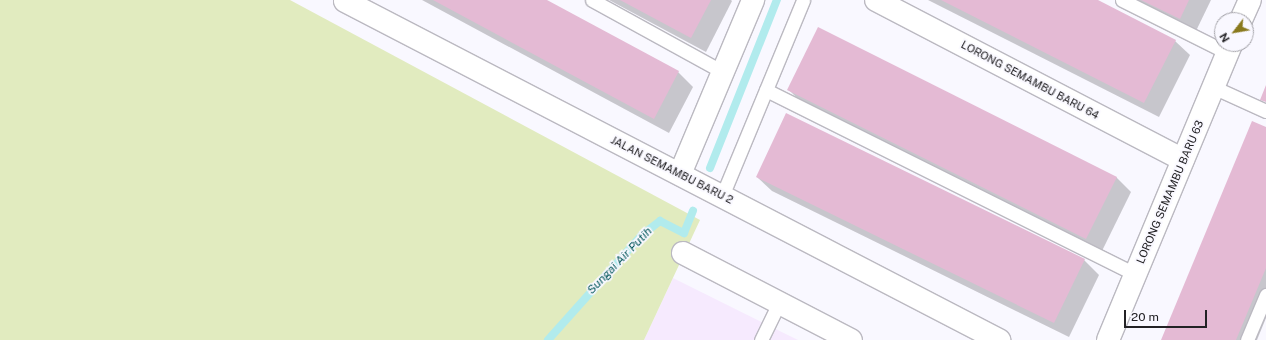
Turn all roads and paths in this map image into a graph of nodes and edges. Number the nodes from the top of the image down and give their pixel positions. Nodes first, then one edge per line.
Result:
1 (592, 0) edge
2 (753, 0) edge
3 (803, 0) edge
4 (876, 0) edge
5 (1122, 0) edge
6 (1250, 0) edge
7 (345, 1) edge
8 (1245, 12) edge
9 (1214, 42) edge
10 (1229, 52) edge
11 (723, 72) junction
12 (1213, 87) junction
13 (766, 90) junction
14 (1266, 111) edge
15 (1183, 160) junction
16 (680, 174) junction
17 (722, 196) junction
18 (683, 253) dead end
19 (1135, 274) junction
20 (1266, 296) edge
21 (779, 303) junction
22 (761, 340) edge
23 (851, 340) edge
24 (999, 340) edge
25 (1108, 340) edge
26 (1248, 340) edge

1 - 11 lane
2 - 11 street
3 - 13 lane
4 - 15 street, LORONG SEMAMBU BARU 64
5 - 9 lane
6 - 8 street
7 - 16 street, JALAN SEMAMBU BARU 2
10 - 12 street, LORONG SEMAMBU BARU 63
11 - 16 street
12 - 14 lane
12 - 15 street, LORONG SEMAMBU BARU 63
13 - 17 lane
13 - 19 lane
15 - 19 street, LORONG SEMAMBU BARU 63
16 - 17 street, JALAN SEMAMBU BARU 2
17 - 24 street, JALAN SEMAMBU BARU 2
18 - 21 street
19 - 25 street, LORONG SEMAMBU BARU 63
20 - 26 lane
21 - 22 lane
21 - 23 street

